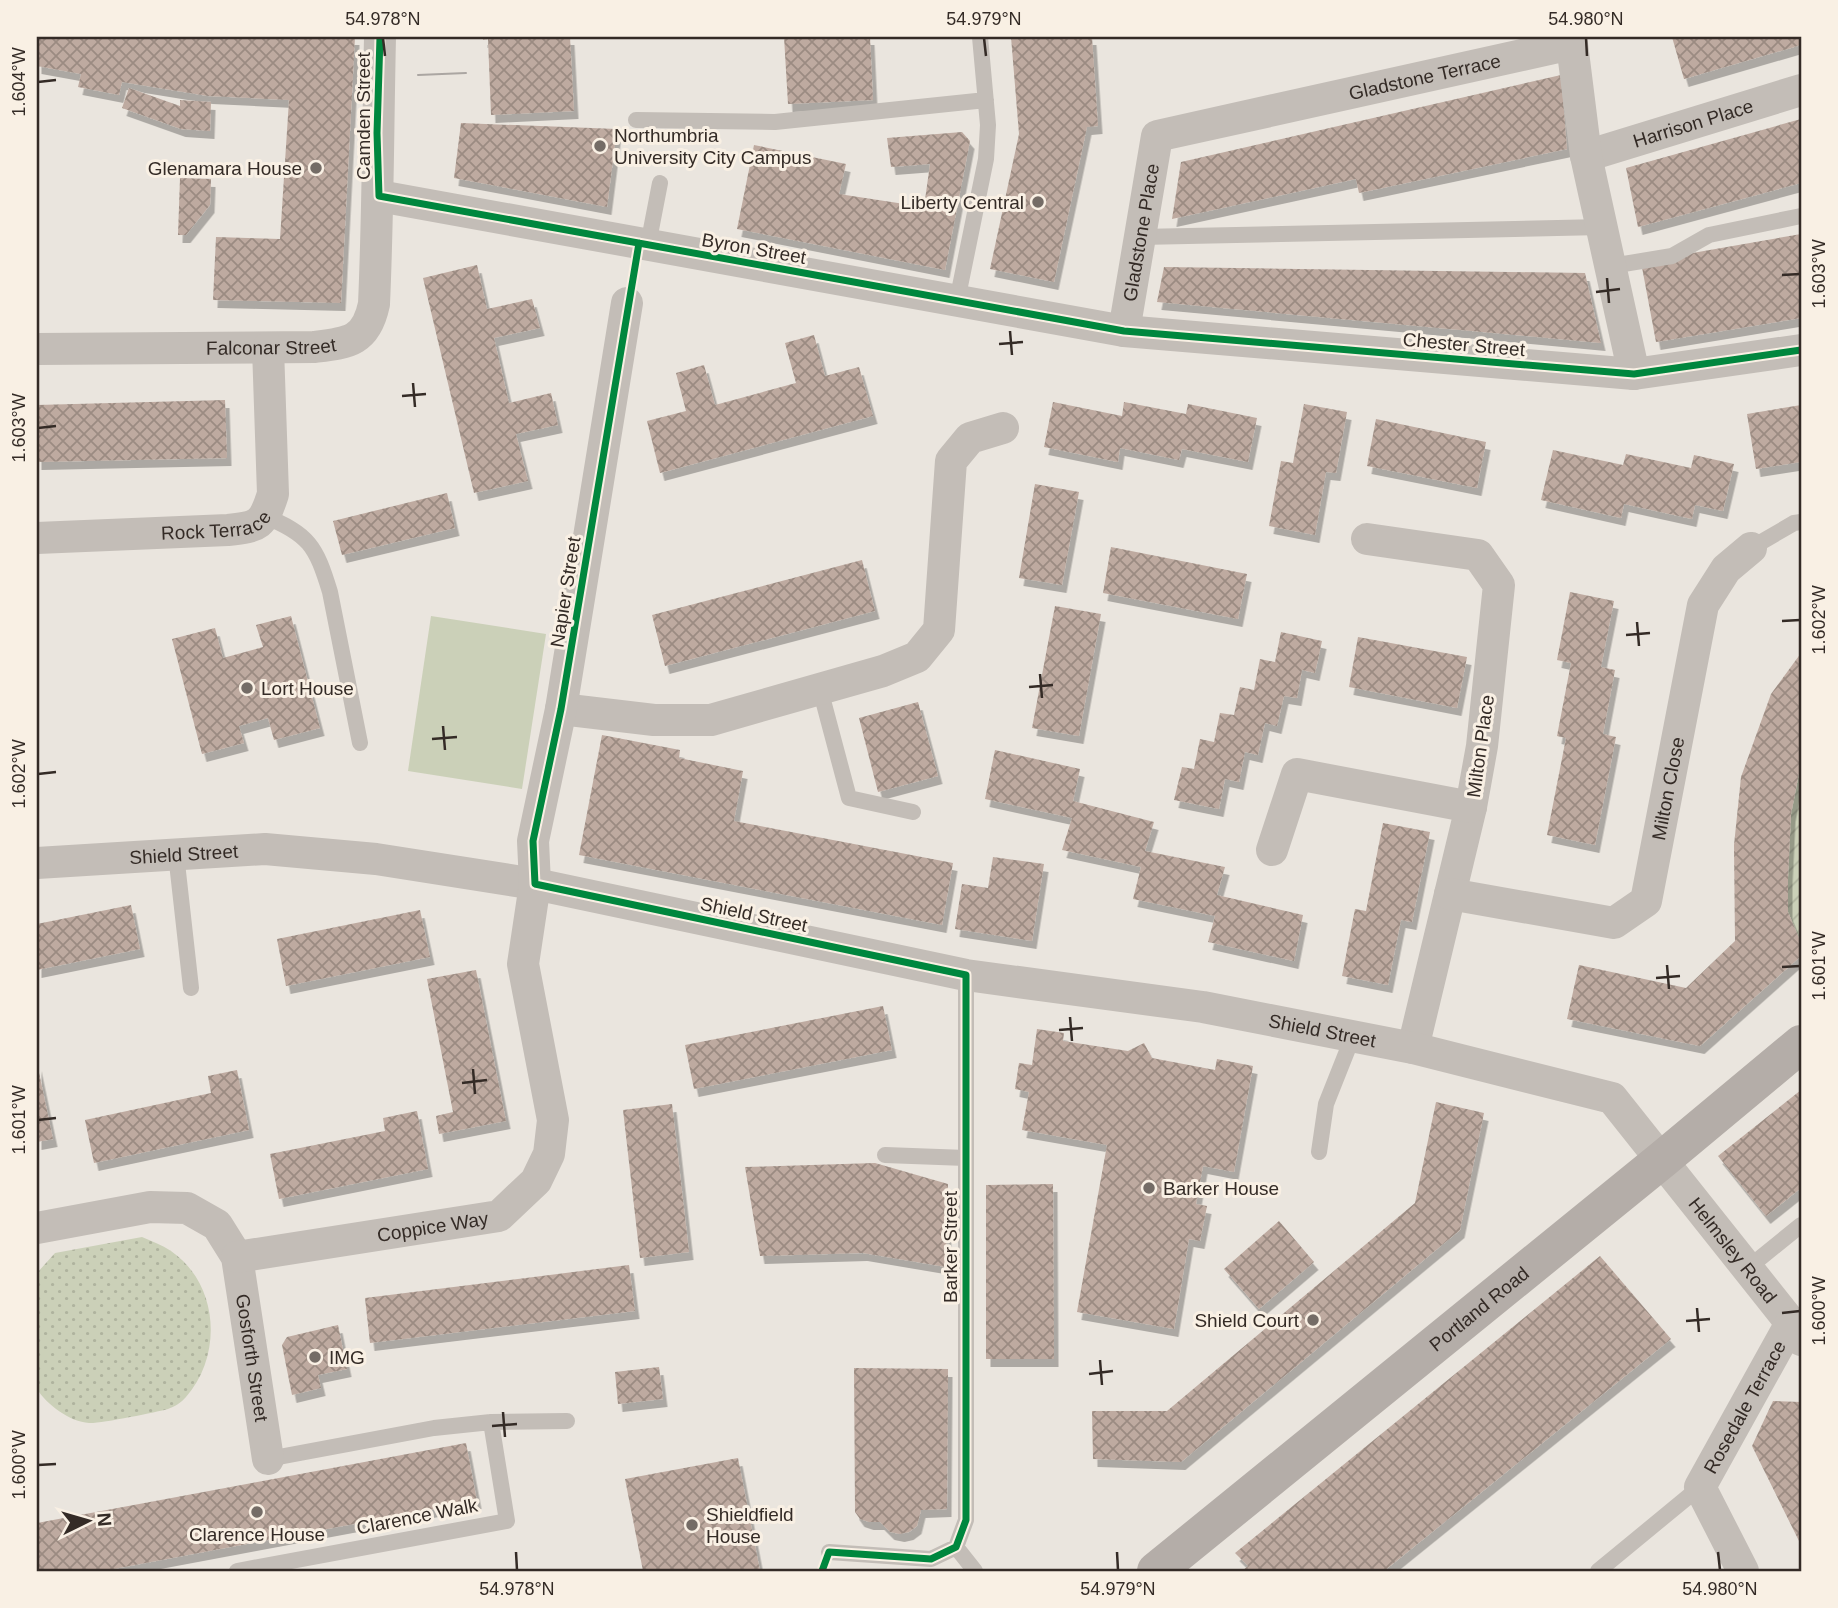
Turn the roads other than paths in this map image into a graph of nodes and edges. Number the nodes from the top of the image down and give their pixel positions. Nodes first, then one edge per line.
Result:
1 (380, 37) edge
2 (980, 37) edge
3 (1801, 90) edge
4 (986, 100) junction
5 (636, 120) dead end
6 (1157, 136) joint
7 (1586, 156) junction
8 (660, 183) dead end
9 (379, 196) junction
10 (1801, 216) edge
11 (1602, 227) junction
12 (1140, 237) junction
13 (648, 245) junction
14 (1611, 266) junction
15 (957, 301) junction
16 (627, 303) dead end
17 (1124, 331) junction
18 (268, 348) junction
19 (37, 349) edge
20 (1801, 350) edge
21 (1634, 374) junction
22 (1003, 428) dead end
23 (264, 516) junction
24 (1801, 522) edge
25 (37, 538) edge
26 (1367, 539) dead end
27 (1751, 548) joint
28 (820, 689) junction
29 (561, 709) junction
30 (360, 743) dead end
31 (1471, 807) junction
32 (913, 812) dead end
33 (1272, 850) dead end
34 (176, 854) junction
35 (37, 863) edge
36 (535, 884) junction
37 (1450, 894) junction
38 (966, 975) junction
39 (191, 988) dead end
40 (1353, 1036) junction
41 (1801, 1044) edge
42 (1413, 1048) junction
43 (1319, 1153) dead end
44 (885, 1155) dead end
45 (966, 1158) junction
46 (1663, 1159) junction
47 (1801, 1225) edge
48 (37, 1228) edge
49 (237, 1257) junction
50 (1748, 1268) junction
51 (1796, 1332) edge
52 (567, 1421) dead end
53 (491, 1422) junction
54 (268, 1459) joint
55 (1700, 1487) junction
56 (957, 1547) junction
57 (829, 1552) dead end
58 (237, 1571) edge
59 (975, 1571) edge
60 (1156, 1571) edge
61 (1598, 1571) edge
62 (1743, 1571) edge

1 - 9 street, Camden Street
2 - 4 lane
3 - 7 street, Harrison Place
4 - 5 lane
4 - 15 lane
6 - 7 street, Gladstone Terrace
6 - 12 street, Gladstone Place
7 - 11 street, Gladstone Terrace
8 - 13 lane
9 - 13 street, Byron Street
9 - 18 street, Falconar Street
10 - 14 lane
11 - 12 lane
11 - 14 street, Gladstone Terrace
12 - 17 street, Gladstone Place
13 - 15 street, Byron Street
14 - 21 street, Gladstone Terrace
15 - 17 street, Byron Street
16 - 29 street, Napier Street
17 - 21 street, Chester Street
18 - 19 street, Falconar Street
18 - 23 street, Rock Terrace
20 - 21 street, Chester Street
22 - 28 street
23 - 25 street, Rock Terrace
23 - 30 lane
24 - 27 lane, Milton Close
26 - 31 street, Milton Place
27 - 37 street, Milton Close
28 - 29 street
28 - 32 lane
29 - 36 street, Napier Street
31 - 33 street
31 - 37 street, Milton Place
34 - 35 street, Shield Street
34 - 36 street, Shield Street
34 - 39 lane
36 - 38 street, Shield Street
36 - 49 street, Coppice Way
37 - 42 street, Milton Place
38 - 40 street, Shield Street
38 - 45 lane, Barker Street
40 - 42 street, Shield Street
40 - 43 lane
41 - 46 main road, Portland Road
42 - 46 street, Shield Street
44 - 45 lane
45 - 56 lane, Barker Street
46 - 50 street, Helmsley Road
46 - 60 main road, Portland Road
47 - 50 lane
48 - 49 street
49 - 54 street, Gosforth Street
50 - 51 street, Helmsley Road
51 - 55 street, Rosedale Terrace
52 - 53 lane
53 - 54 lane
53 - 58 lane, Clarence Walk
55 - 61 lane, Rosedale Terrace
55 - 62 street
56 - 57 lane
56 - 59 lane

